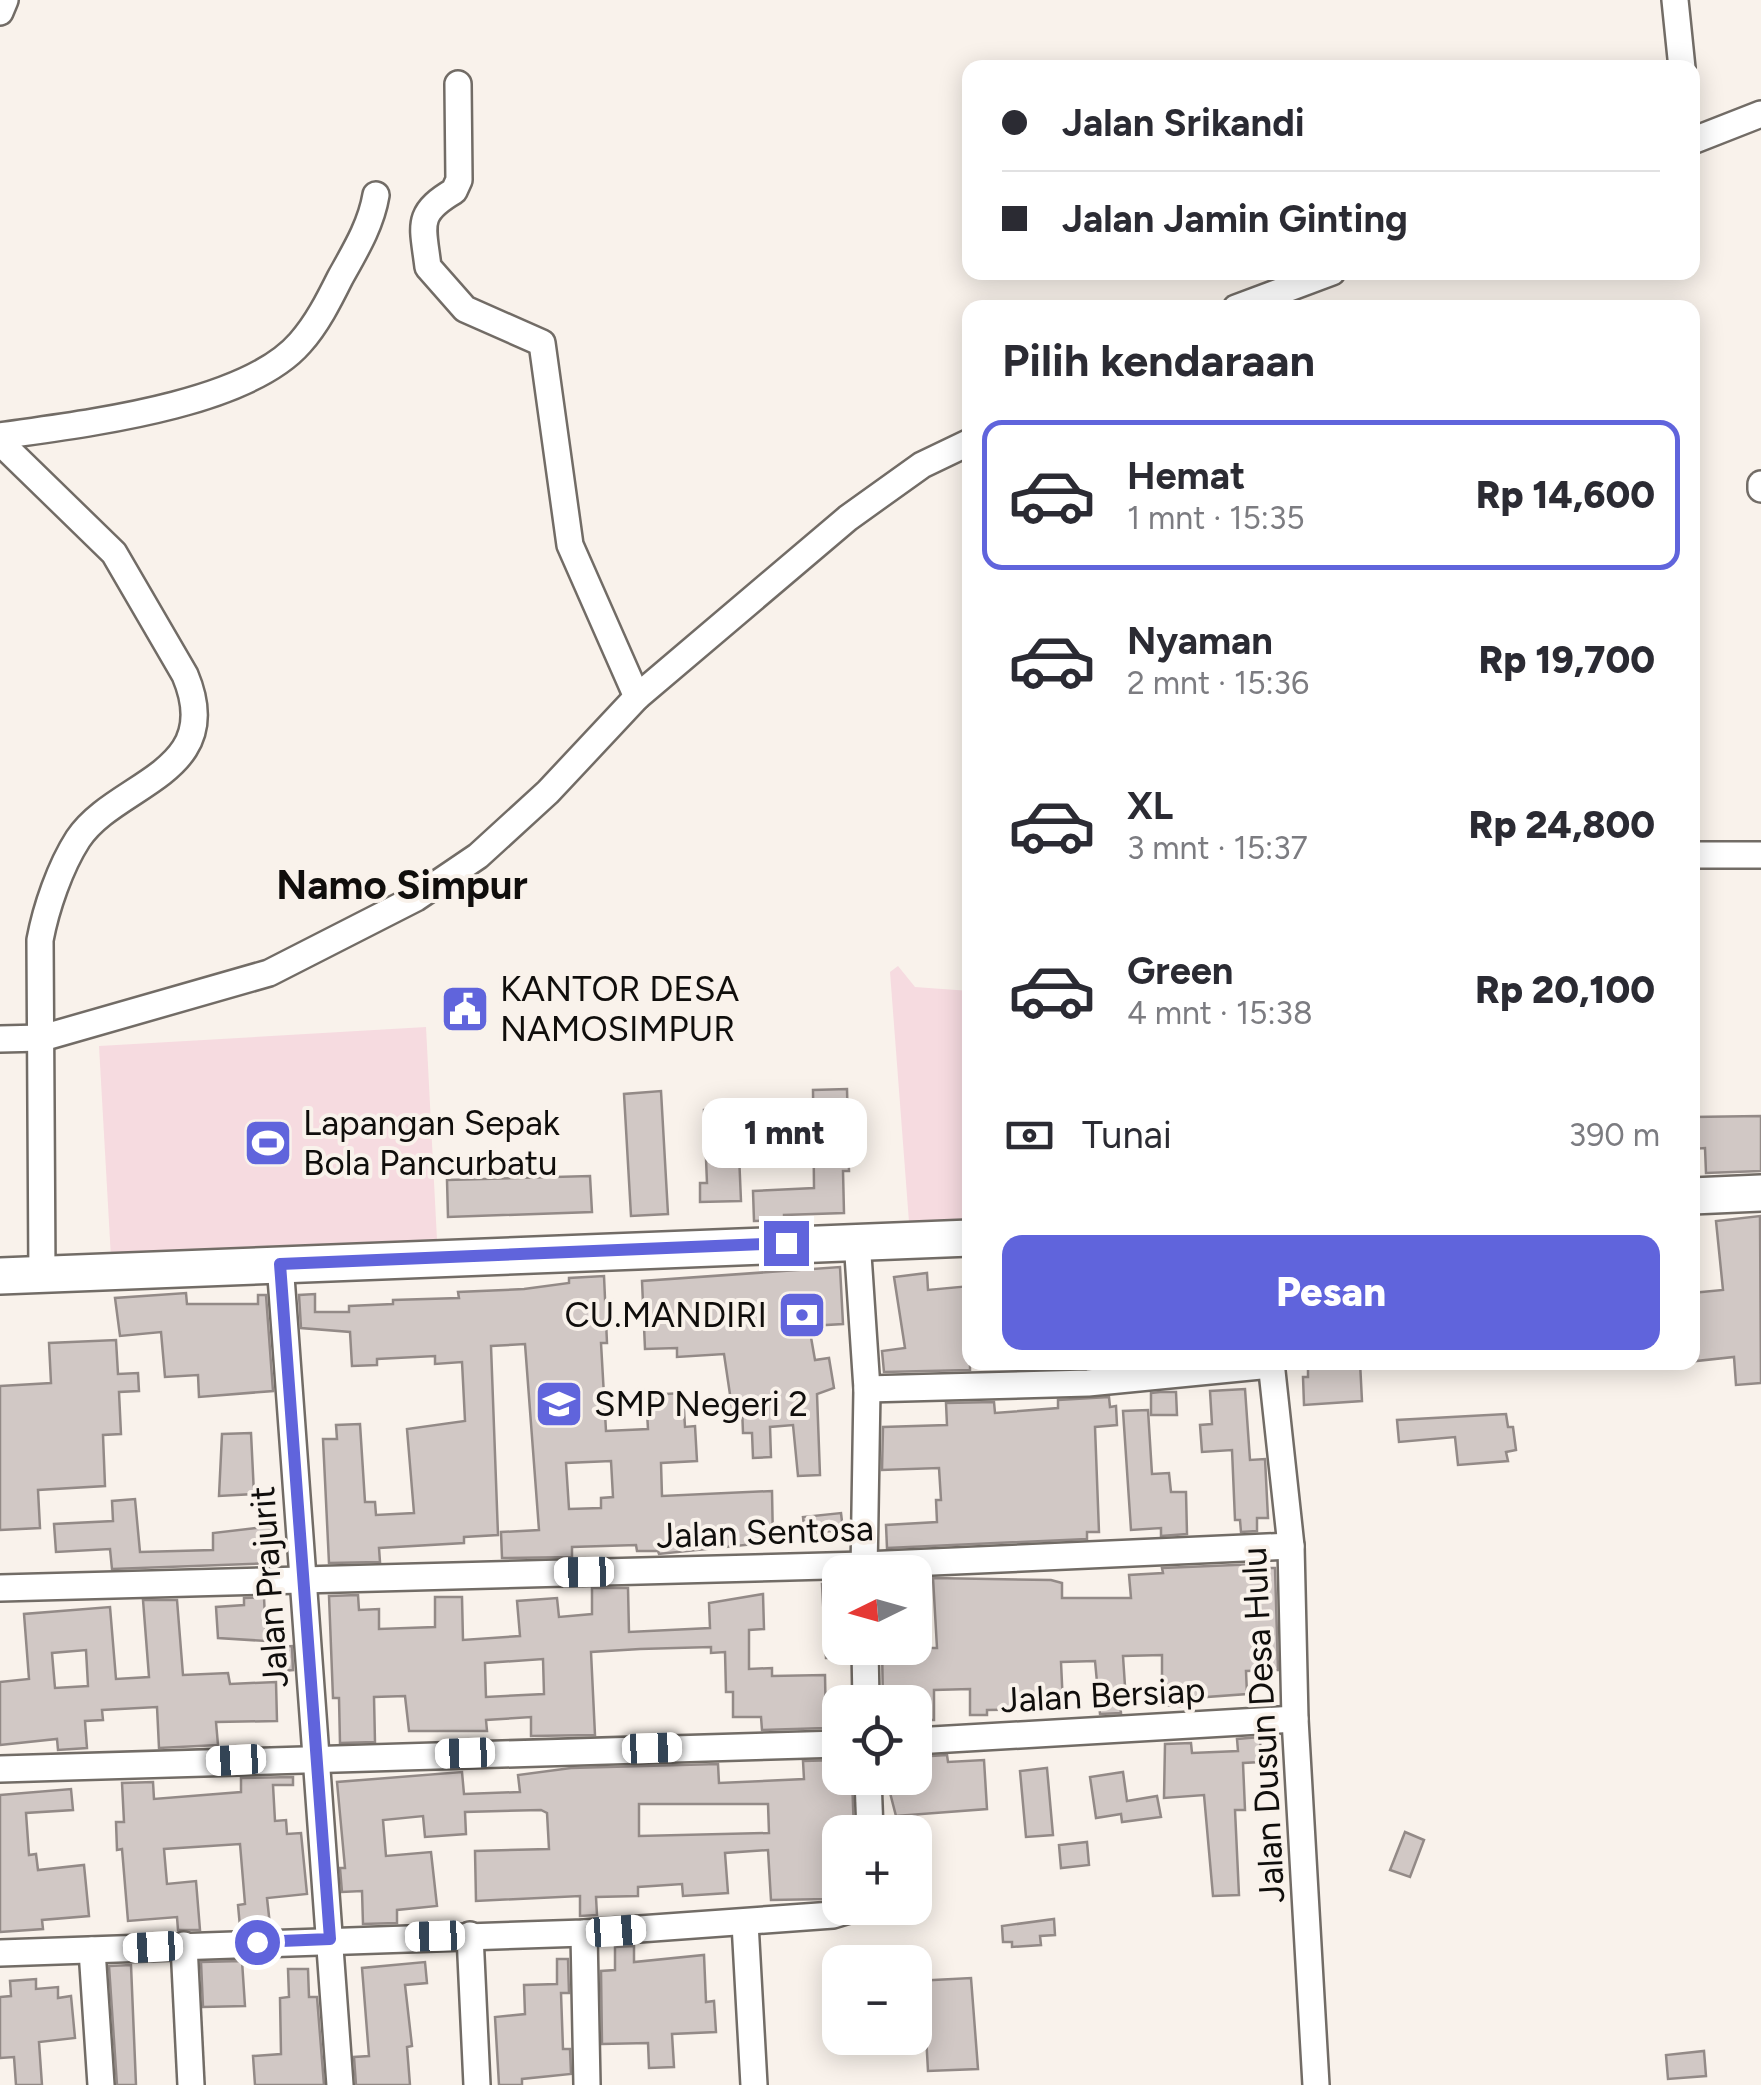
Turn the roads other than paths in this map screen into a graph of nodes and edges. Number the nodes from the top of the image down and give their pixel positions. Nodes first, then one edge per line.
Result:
1 (5, 0) edge
2 (1675, 0) edge
3 (0, 12) edge
4 (1681, 60) edge
5 (458, 84) dead end
6 (1761, 114) edge
7 (1700, 138) edge
8 (376, 195) dead end
9 (1311, 280) edge
10 (1257, 300) edge
11 (0, 439) edge
12 (962, 446) edge
13 (637, 697) junction
14 (1700, 855) edge
15 (1761, 855) edge
16 (0, 1038) edge
17 (42, 1038) junction
18 (1761, 1193) edge
19 (1700, 1196) edge
20 (962, 1238) edge
21 (857, 1240) junction
22 (280, 1264) junction
23 (42, 1275) junction
24 (0, 1276) edge
25 (1213, 1370) edge
26 (1272, 1370) edge
27 (867, 1389) junction
28 (1292, 1546) junction
29 (864, 1555) edge
30 (932, 1565) edge
31 (822, 1570) edge
32 (304, 1579) junction
33 (0, 1588) edge
34 (1295, 1718) junction
35 (932, 1739) edge
36 (822, 1744) edge
37 (315, 1757) junction
38 (0, 1770) edge
39 (822, 1916) edge
40 (744, 1923) junction
41 (584, 1933) junction
42 (470, 1935) junction
43 (330, 1939) junction
44 (184, 1945) junction
45 (92, 1950) junction
46 (0, 1953) edge
47 (101, 2085) edge
48 (192, 2085) edge
49 (340, 2085) edge
50 (477, 2085) edge
51 (586, 2085) edge
52 (754, 2085) edge
53 (1316, 2085) edge

1 - 3 street
2 - 4 street
5 - 13 street
6 - 7 street
8 - 11 street
9 - 10 street
11 - 17 street
12 - 13 street
13 - 17 street
14 - 15 street
16 - 17 street
17 - 23 street
18 - 19 highway
20 - 21 highway
21 - 22 highway
21 - 27 street
22 - 23 highway
22 - 32 street, Jalan Prajurit
23 - 24 highway
25 - 27 street
26 - 28 street, Jalan Dusun Desa Hulu
27 - 29 street
28 - 30 street, Jalan Sentosa
28 - 34 street, Jalan Dusun Desa Hulu
31 - 32 street, Jalan Sentosa
32 - 33 street, Jalan Sentosa
32 - 37 street, Jalan Prajurit
34 - 35 street, Jalan Bersiap
34 - 53 street, Jalan Dusun Desa Hulu
36 - 37 street
37 - 38 street
37 - 43 street, Jalan Prajurit
39 - 40 street
40 - 41 street
40 - 52 street
41 - 42 street
41 - 51 street
42 - 43 street
42 - 50 street
43 - 44 street
43 - 49 street, Jalan Prajurit
44 - 45 street
44 - 48 street
45 - 46 street
45 - 47 street

